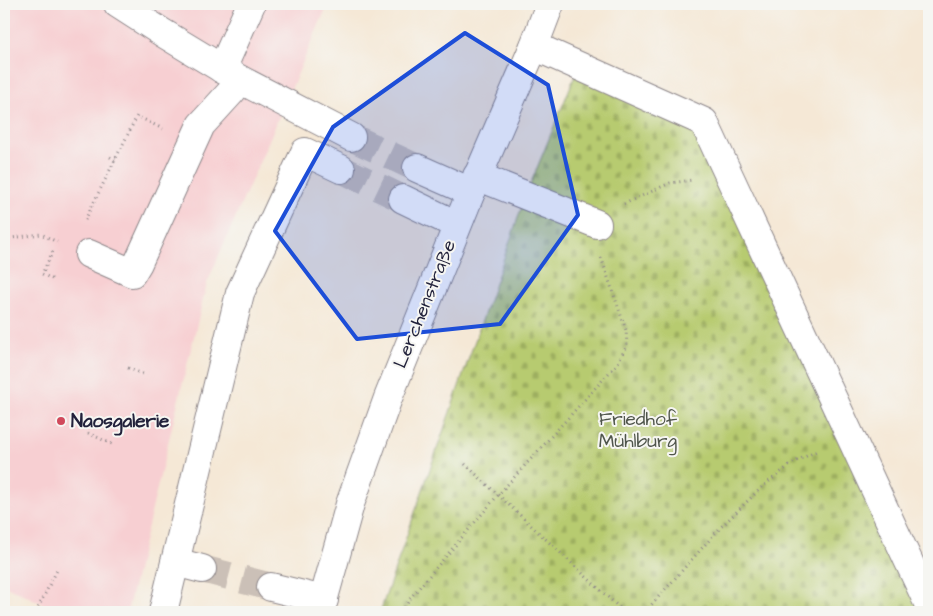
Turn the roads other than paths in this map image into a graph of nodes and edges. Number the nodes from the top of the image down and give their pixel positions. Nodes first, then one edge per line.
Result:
1 (118, 4) edge
2 (251, 4) edge
3 (550, 4) edge
4 (534, 46) junction
5 (231, 74) junction
6 (351, 137) tunnel mouth
7 (417, 168) tunnel mouth
8 (341, 169) tunnel mouth
9 (474, 184) junction
10 (403, 199) tunnel mouth
11 (597, 224) road end
12 (457, 225) junction
13 (89, 254) road end
14 (175, 562) junction
15 (202, 569) tunnel mouth
16 (271, 587) tunnel mouth
17 (929, 605) edge
18 (322, 606) edge
19 (163, 612) edge

1 - 5 street
2 - 5 street
3 - 4 street, Lerchenstraße
4 - 9 street, Lerchenstraße
4 - 17 street
5 - 6 street
5 - 13 street
7 - 9 street
8 - 14 street
9 - 11 street
9 - 12 street, Lerchenstraße
10 - 12 street
12 - 18 street, Lerchenstraße
14 - 15 street
14 - 19 street
16 - 18 street

